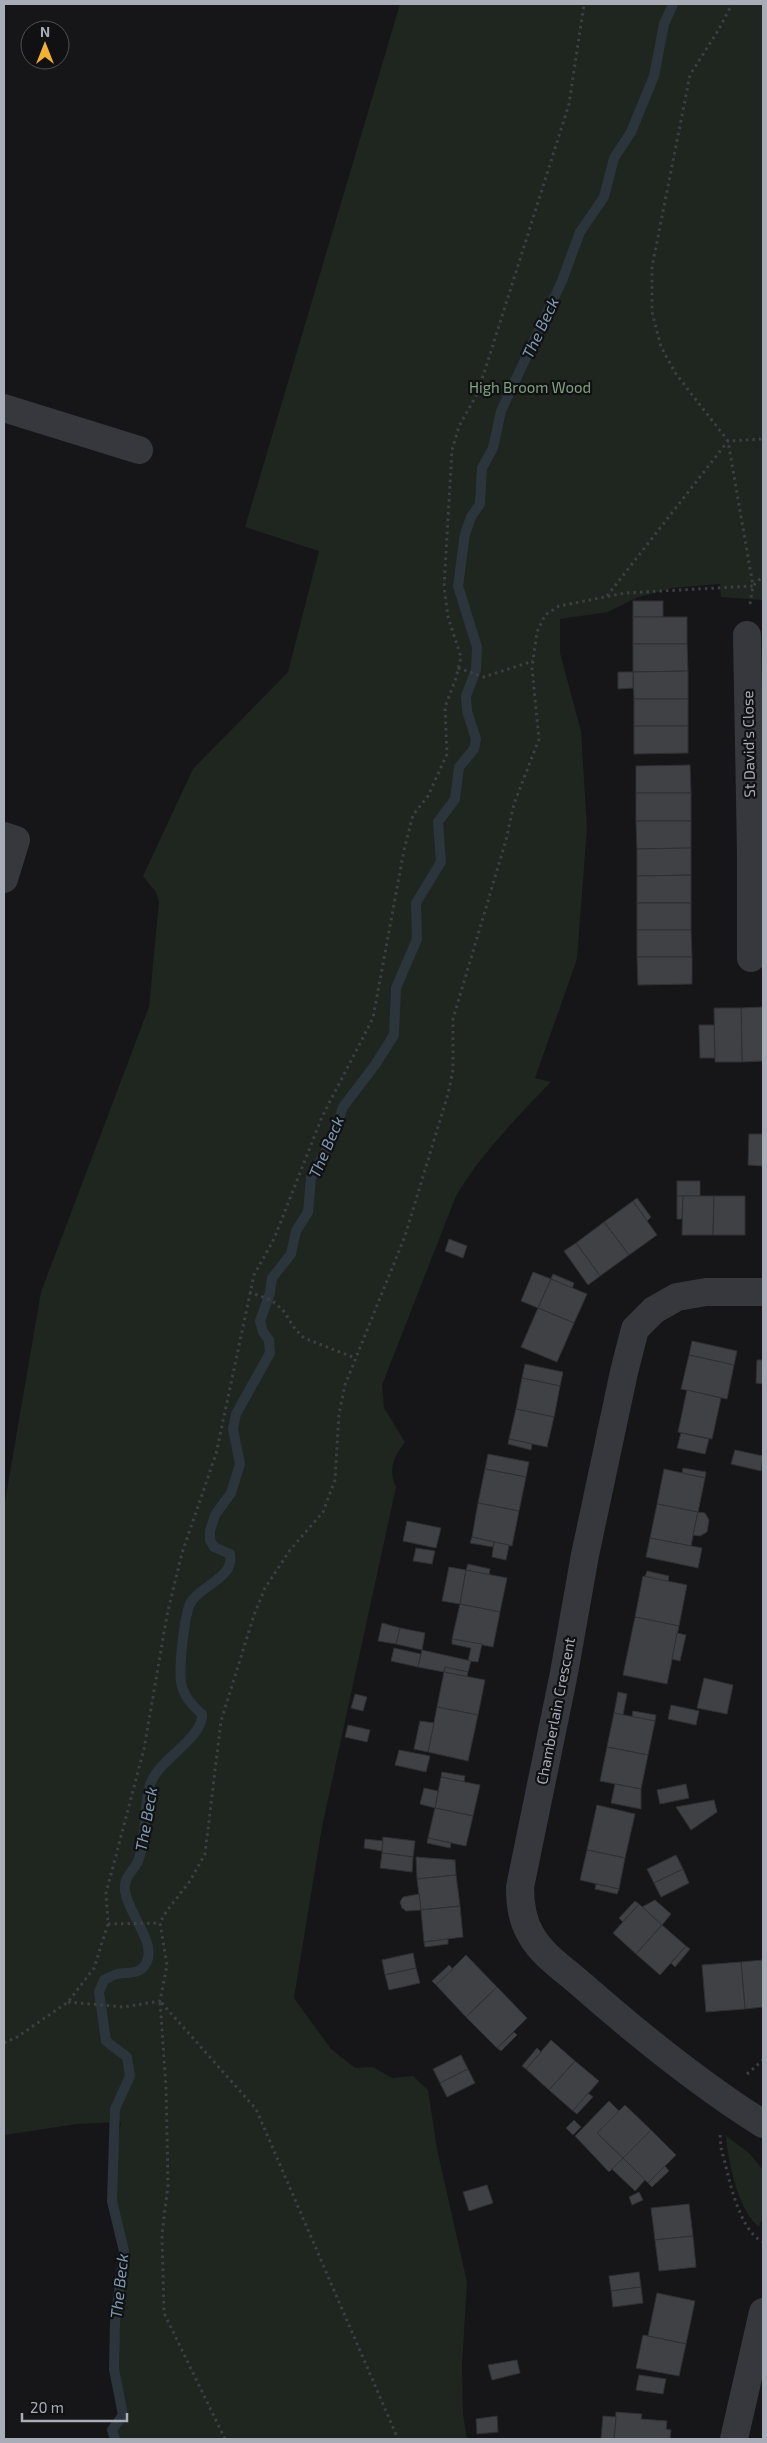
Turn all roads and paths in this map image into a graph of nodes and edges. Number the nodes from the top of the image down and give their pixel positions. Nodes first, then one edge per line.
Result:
1 (584, 4) edge
2 (732, 4) edge
3 (4, 408) edge
4 (763, 439) edge
5 (728, 441) junction
6 (139, 450) dead end
7 (607, 597) junction
8 (747, 634) dead end
9 (533, 661) junction
10 (458, 668) junction
11 (4, 836) edge
12 (757, 854) edge
13 (4, 880) edge
14 (751, 958) dead end
15 (248, 1292) junction
16 (763, 1292) edge
17 (355, 1358) junction
18 (160, 1923) junction
19 (108, 1924) junction
20 (160, 2001) junction
21 (68, 2002) junction
22 (4, 2044) edge
23 (723, 2098) junction
24 (763, 2124) edge
25 (763, 2242) edge
26 (763, 2312) edge
27 (226, 2439) edge
28 (398, 2439) edge
29 (734, 2439) edge

1 - 10 path
2 - 5 path
3 - 6 street
4 - 5 path
5 - 7 path
5 - 7 path
7 - 9 path
8 - 12 street, St David's Close
9 - 10 path
9 - 17 path
10 - 15 path
11 - 13 street
12 - 14 street, St David's Close
15 - 17 path
15 - 19 path
16 - 23 street, Chamberlain Crescent
17 - 18 path
18 - 19 path
18 - 20 path
19 - 21 path
20 - 21 path
20 - 27 path
20 - 28 path
21 - 22 path
23 - 24 street, Chamberlain Crescent
23 - 25 path
26 - 29 street

